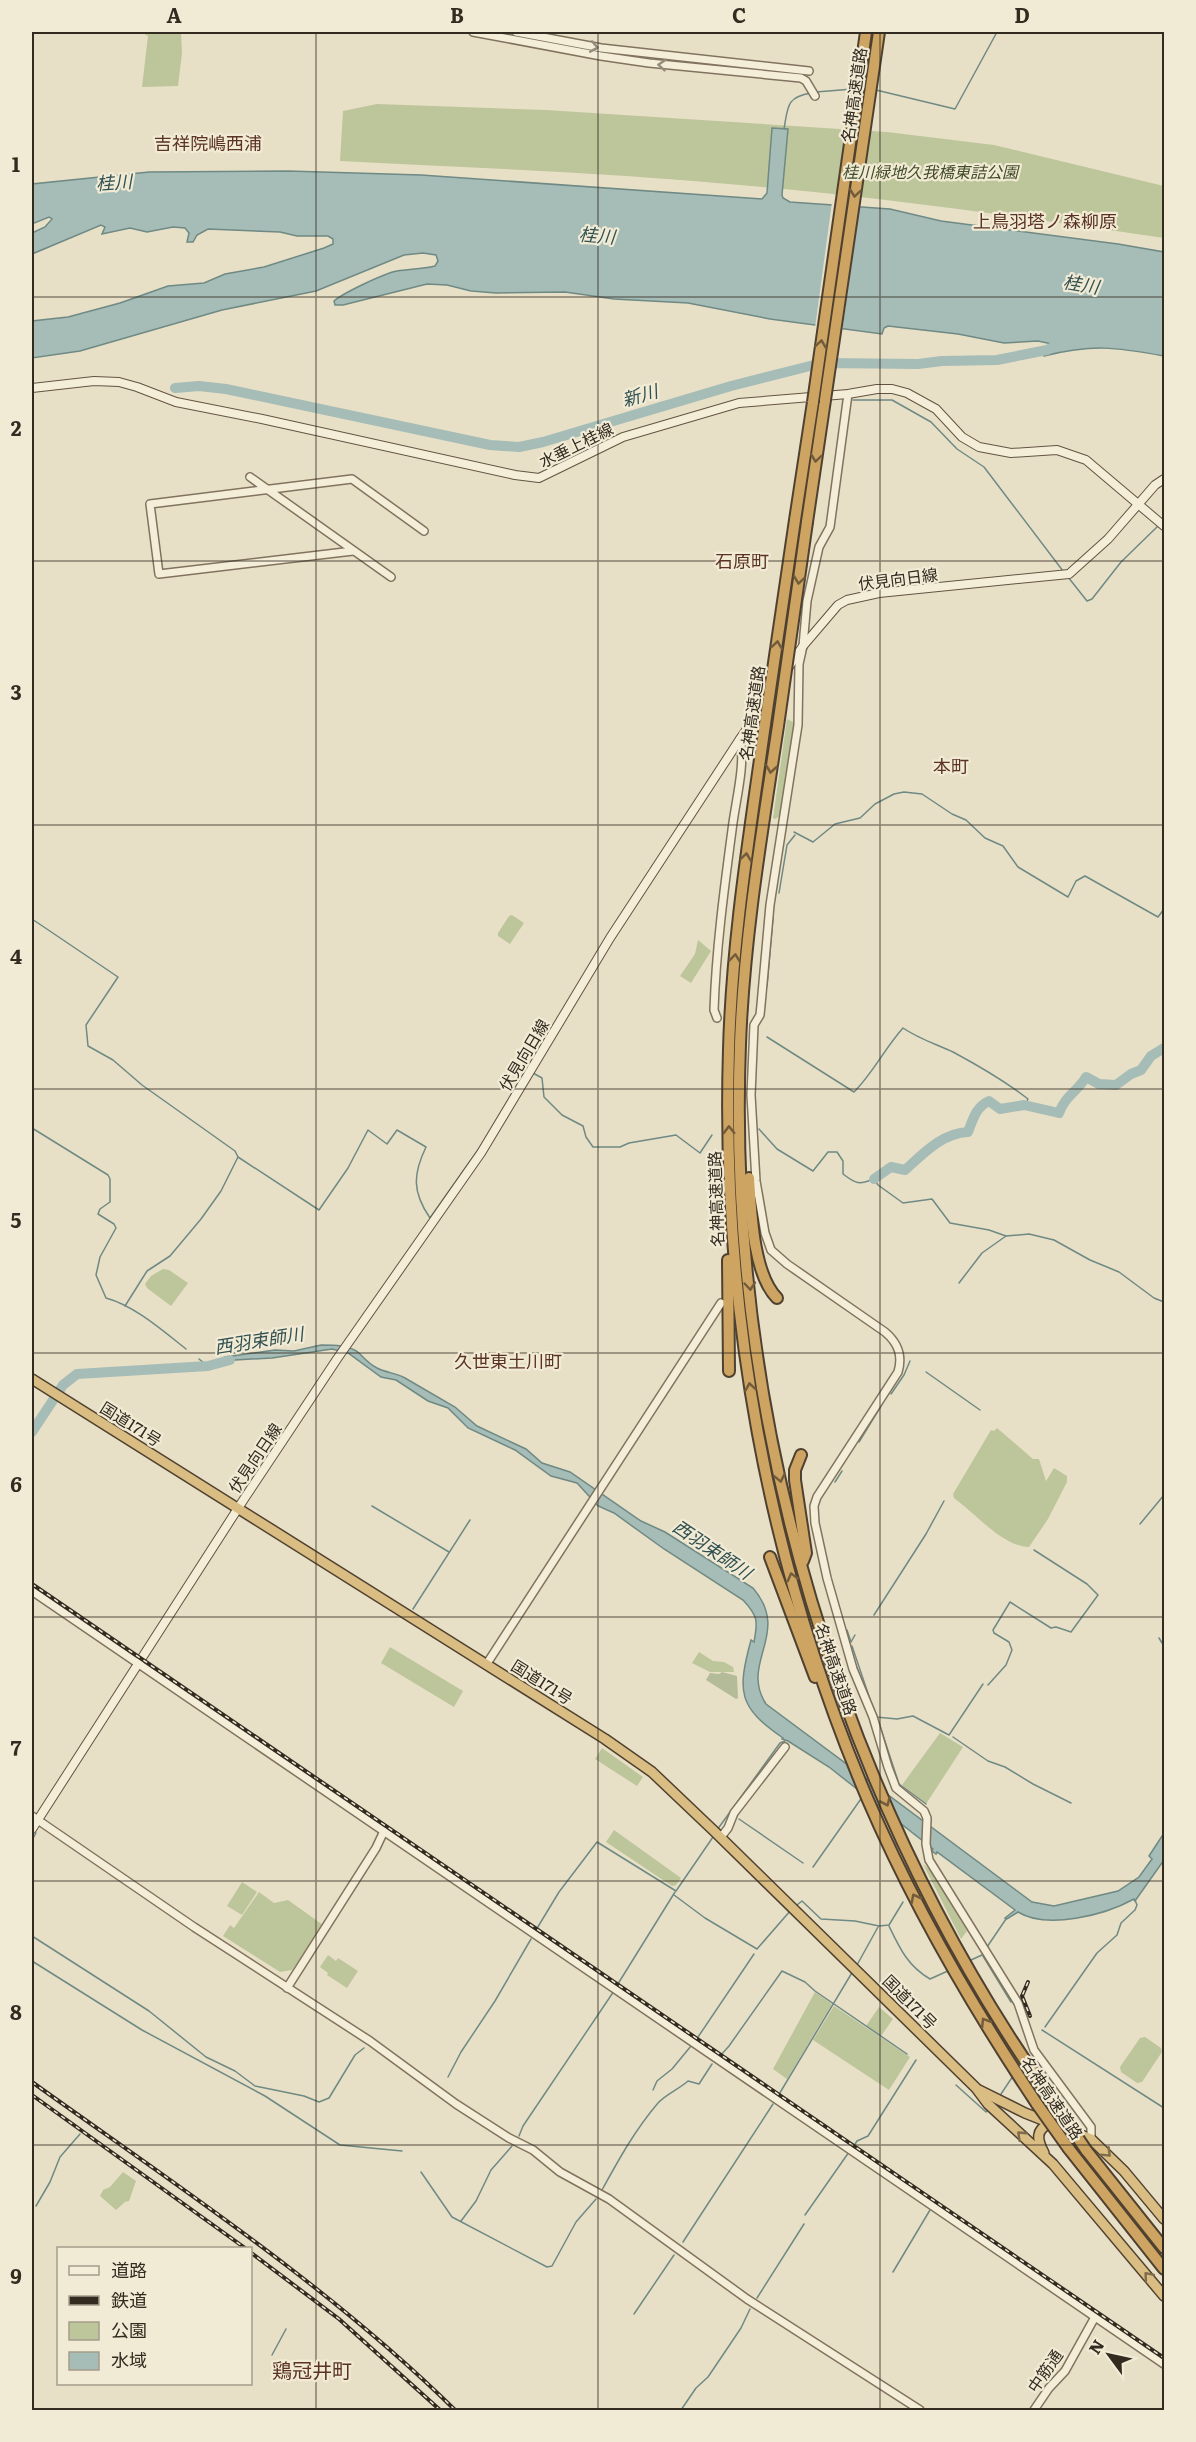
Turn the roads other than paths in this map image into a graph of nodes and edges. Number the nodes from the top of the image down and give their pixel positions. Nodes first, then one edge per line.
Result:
1 (474, 32) edge
2 (516, 32) edge
3 (866, 32) edge
4 (879, 32) edge
5 (809, 71) dead end
6 (815, 96) dead end
7 (32, 388) edge
8 (848, 394) junction
9 (250, 477) dead end
10 (1164, 479) edge
11 (268, 489) junction
12 (1139, 504) junction
13 (1164, 526) edge
14 (424, 531) dead end
15 (353, 551) junction
16 (391, 577) dead end
17 (803, 646) junction
18 (740, 738) junction
19 (746, 902) junction
20 (736, 1010) junction
21 (717, 1018) dead end
22 (748, 1217) junction
23 (730, 1222) junction
24 (777, 1298) dead end
25 (721, 1304) dead end
26 (729, 1371) dead end
27 (32, 1379) edge
28 (801, 1455) dead end
29 (238, 1508) junction
30 (770, 1557) dead end
31 (802, 1565) junction
32 (32, 1591) edge
33 (138, 1664) junction
34 (486, 1665) junction
35 (820, 1680) junction
36 (785, 1747) dead end
37 (34, 1818) edge
38 (32, 1829) edge
39 (384, 1831) junction
40 (717, 1834) junction
41 (287, 1988) junction
42 (993, 2102) junction
43 (1050, 2123) junction
44 (1088, 2144) junction
45 (1046, 2158) junction
46 (1164, 2220) edge
47 (1161, 2243) edge
48 (1164, 2269) edge
49 (1164, 2296) edge
50 (1095, 2316) junction
51 (1164, 2364) edge
52 (921, 2410) edge
53 (1034, 2410) edge

6 -> 1 street
2 -> 5 street
19 -> 3 highway, 名神高速道路, bridge
4 -> 19 highway, 名神高速道路, bridge
7 - 8 main road, 水垂上桂線
8 - 12 main road, 水垂上桂線
8 - 17 street
9 - 11 street
10 - 12 main road, 伏見向日線
11 - 14 street
11 - 15 street
11 - 15 street
12 - 13 main road, 水垂上桂線
12 - 17 main road, 伏見向日線
15 - 16 street
17 - 18 main road, 伏見向日線
17 - 44 street
18 - 21 street
18 - 29 main road, 伏見向日線
19 - 20 highway, 名神高速道路
20 - 22 highway, 名神高速道路
23 -> 20 highway, 名神高速道路
22 - 24 highway
22 -> 31 highway, 名神高速道路
23 - 26 highway
35 -> 23 highway, 名神高速道路
25 - 34 street
27 - 29 highway, 国道171号
28 - 31 highway
29 - 33 main road, 伏見向日線
29 - 34 highway, 国道171号
30 - 35 highway
31 -> 44 highway, 名神高速道路, bridge
32 - 33 street
33 - 37 main road, 伏見向日線
33 - 39 street
34 - 40 highway, 国道171号
48 -> 35 highway, 名神高速道路, bridge
36 - 40 street
37 - 38 main road, 伏見向日線
37 - 41 street
39 - 41 street
39 - 50 street
40 - 42 highway, 国道171号
41 - 52 street
42 - 43 highway, 国道171号
45 -> 42 highway, 国道171号
43 - 44 highway, 国道171号
43 - 45 highway
44 -> 46 highway, 国道171号
44 - 47 highway, 名神高速道路
49 -> 45 highway, 国道171号
50 - 51 street
50 - 53 street, 中筋通

